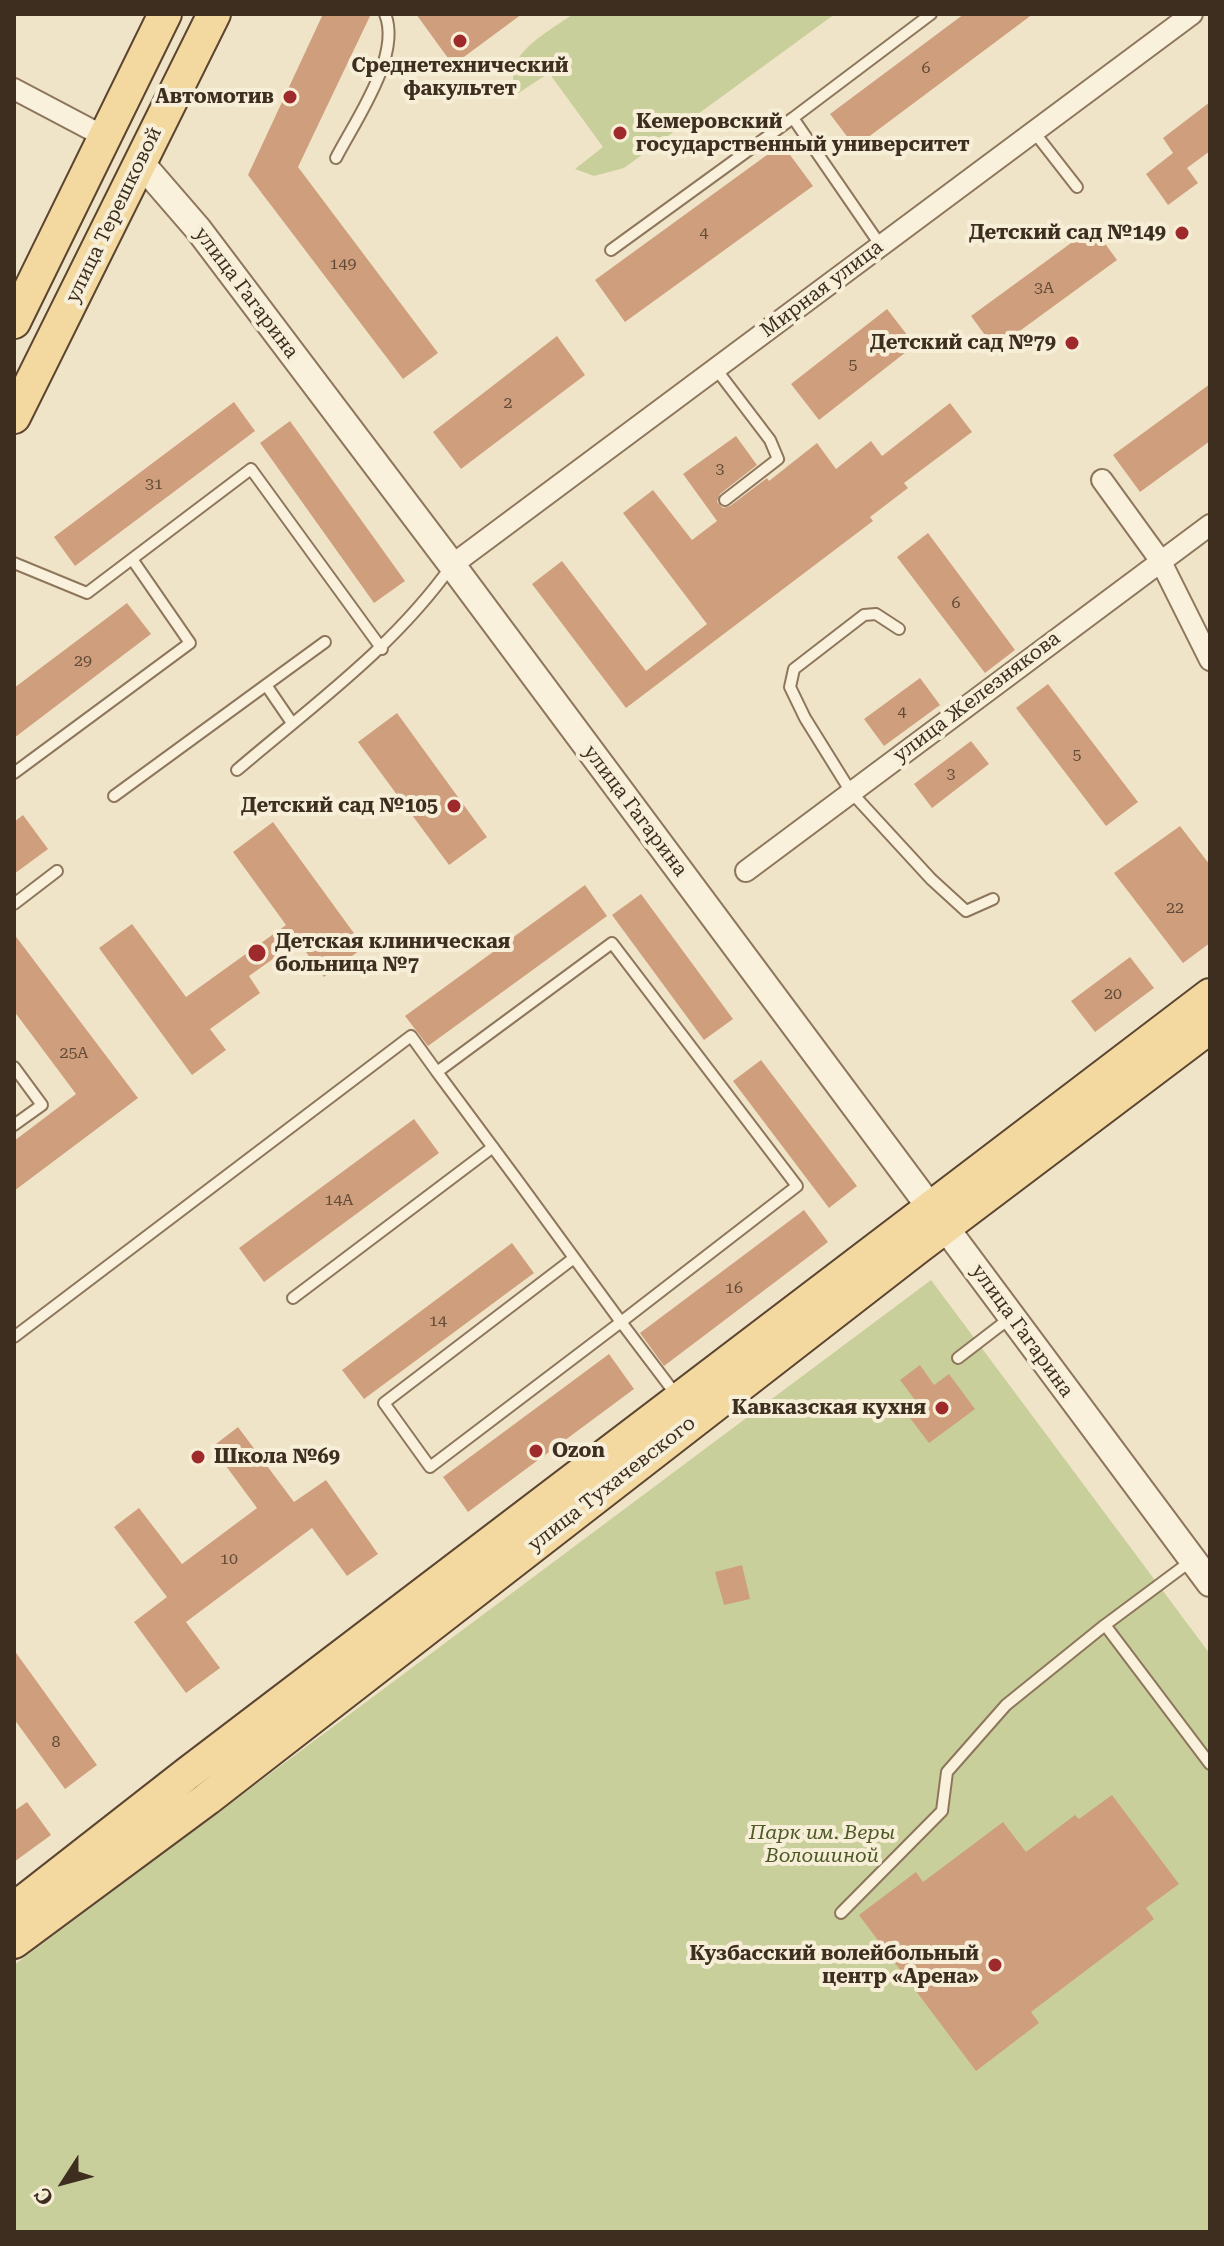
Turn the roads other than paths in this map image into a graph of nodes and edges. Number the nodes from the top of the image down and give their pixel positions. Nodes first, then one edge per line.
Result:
1 (165, 14) edge
2 (214, 14) edge
3 (385, 14) edge
4 (931, 14) edge
5 (1192, 14) edge
6 (14, 89) edge
7 (793, 118) junction
8 (1034, 132) junction
9 (105, 137) junction
10 (336, 158) dead end
11 (140, 162) junction
12 (1077, 187) dead end
13 (881, 246) junction
14 (611, 250) dead end
15 (14, 322) edge
16 (716, 369) junction
17 (14, 417) edge
18 (1102, 480) dead end
19 (725, 500) dead end
20 (1210, 525) edge
21 (132, 559) junction
22 (1160, 560) junction
23 (14, 563) edge
24 (452, 565) junction
25 (899, 629) dead end
26 (325, 642) dead end
27 (382, 649) junction
28 (1210, 660) edge
29 (266, 685) junction
30 (292, 723) junction
31 (237, 770) dead end
32 (14, 773) edge
33 (851, 792) junction
34 (114, 796) dead end
35 (57, 871) dead end
36 (746, 871) dead end
37 (993, 899) dead end
38 (14, 904) edge
39 (1210, 995) edge
40 (1210, 1027) edge
41 (14, 1067) edge
42 (437, 1072) junction
43 (14, 1125) edge
44 (493, 1147) junction
45 (938, 1217) junction
46 (574, 1258) junction
47 (293, 1298) dead end
48 (1011, 1317) junction
49 (621, 1322) junction
50 (14, 1337) edge
51 (958, 1358) dead end
52 (687, 1409) junction
53 (1192, 1560) junction
54 (1210, 1583) edge
55 (1105, 1625) junction
56 (1210, 1764) edge
57 (14, 1909) edge
58 (841, 1913) dead end
59 (14, 1942) edge

1 - 9 main road
2 - 11 main road, улица Терешковой
3 - 10 lane
4 - 7 lane
5 - 8 street, Мирная улица
6 - 9 street, улица Гагарина
7 - 13 lane
7 - 14 lane
8 - 12 lane
8 - 13 street, Мирная улица
9 - 11 main road, улица Гагарина
9 - 15 main road
11 - 17 main road, улица Терешковой
11 - 24 street, улица Гагарина
13 - 16 street, Мирная улица
16 - 19 lane
16 - 24 street, Мирная улица
18 - 22 street
20 - 22 street, улица Железнякова
21 - 23 lane
21 - 27 lane
21 - 32 lane
22 - 28 street
22 - 33 street, улица Железнякова
24 - 27 lane
24 - 45 street, улица Гагарина
25 - 33 lane
26 - 29 lane
27 - 30 lane
29 - 30 lane
29 - 34 lane
30 - 31 lane
33 - 36 street, улица Железнякова
33 - 37 lane
35 - 38 lane
39 - 45 main road, улица Тухачевского
40 - 45 main road, улица Тухачевского
41 - 43 lane
42 - 44 lane
42 - 49 lane
42 - 50 lane
44 - 46 lane
44 - 47 lane
45 - 48 street, улица Гагарина
45 - 52 main road, улица Тухачевского
46 - 49 lane
46 - 49 lane
48 - 51 lane
48 - 53 street, улица Гагарина
49 - 52 lane
52 - 57 main road, улица Тухачевского
52 - 59 main road, улица Тухачевского
53 - 54 street, улица Гагарина
53 - 55 lane
55 - 56 lane
55 - 58 lane

